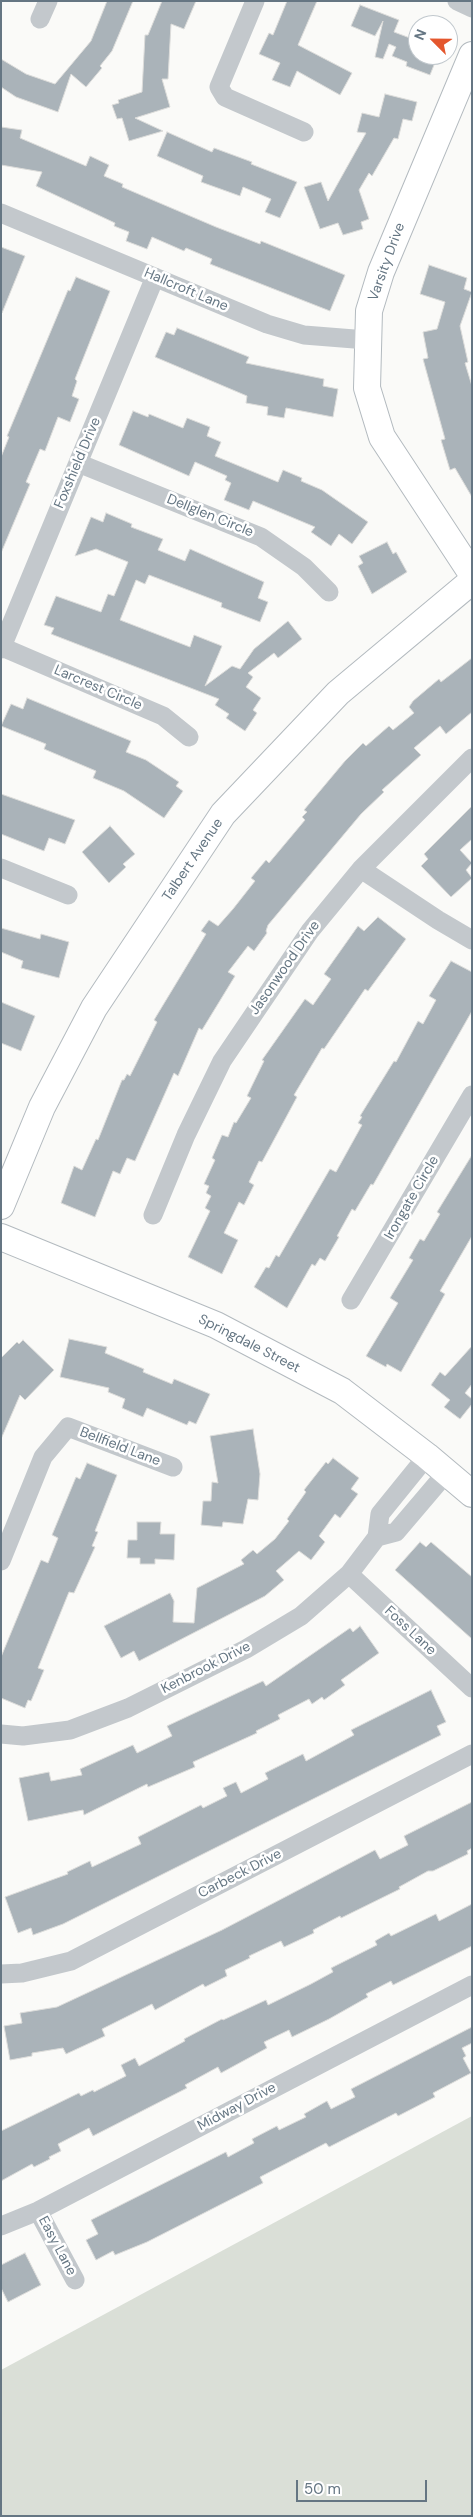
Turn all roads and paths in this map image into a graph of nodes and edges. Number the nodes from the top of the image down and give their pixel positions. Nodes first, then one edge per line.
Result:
1 (48, 1) edge
2 (255, 1) edge
3 (457, 1) edge
4 (472, 8) edge
5 (40, 19) dead end
6 (472, 55) edge
7 (304, 132) dead end
8 (6, 214) edge
9 (156, 277) junction
10 (367, 340) junction
11 (78, 463) junction
12 (472, 574) edge
13 (472, 581) edge
14 (329, 592) dead end
15 (2, 648) edge
16 (189, 737) dead end
17 (472, 758) edge
18 (1, 868) edge
19 (361, 869) junction
20 (68, 895) dead end
21 (472, 940) edge
22 (472, 1095) edge
23 (1, 1206) edge
24 (153, 1214) dead end
25 (1, 1237) edge
26 (351, 1300) dead end
27 (427, 1456) junction
28 (173, 1467) dead end
29 (447, 1472) junction
30 (472, 1494) edge
31 (377, 1537) junction
32 (1, 1561) edge
33 (349, 1574) junction
34 (472, 1688) edge
35 (1, 1734) edge
36 (472, 1754) edge
37 (1, 1974) edge
38 (472, 1985) edge
39 (38, 2211) junction
40 (1, 2226) edge
41 (75, 2280) dead end

1 - 5 street
2 - 7 street
3 - 4 street
6 - 10 street, Varsity Drive
8 - 9 street, Hallcroft Lane
9 - 10 street, Hallcroft Lane
9 - 11 street, Foxshield Drive
10 - 12 street, Varsity Drive
11 - 14 street, Dellglen Circle
11 - 15 street, Foxshield Drive
13 - 23 street, Talbert Avenue
15 - 16 street, Larcrest Circle
17 - 19 street, Jasonwood Drive
18 - 20 street
19 - 21 street
19 - 24 street, Jasonwood Drive
22 - 26 street, Irongate Circle
25 - 27 street, Springdale Street
27 - 29 street, Springdale Street
27 - 31 street, Kenbrook Drive
28 - 32 street, Bellfield Lane
29 - 30 street, Springdale Street
29 - 31 street
31 - 33 street, Kenbrook Drive
33 - 34 street, Foss Lane
33 - 35 street, Kenbrook Drive
36 - 37 street, Carbeck Drive
38 - 39 street, Midway Drive
39 - 40 street, Midway Drive
39 - 41 street, Easy Lane

